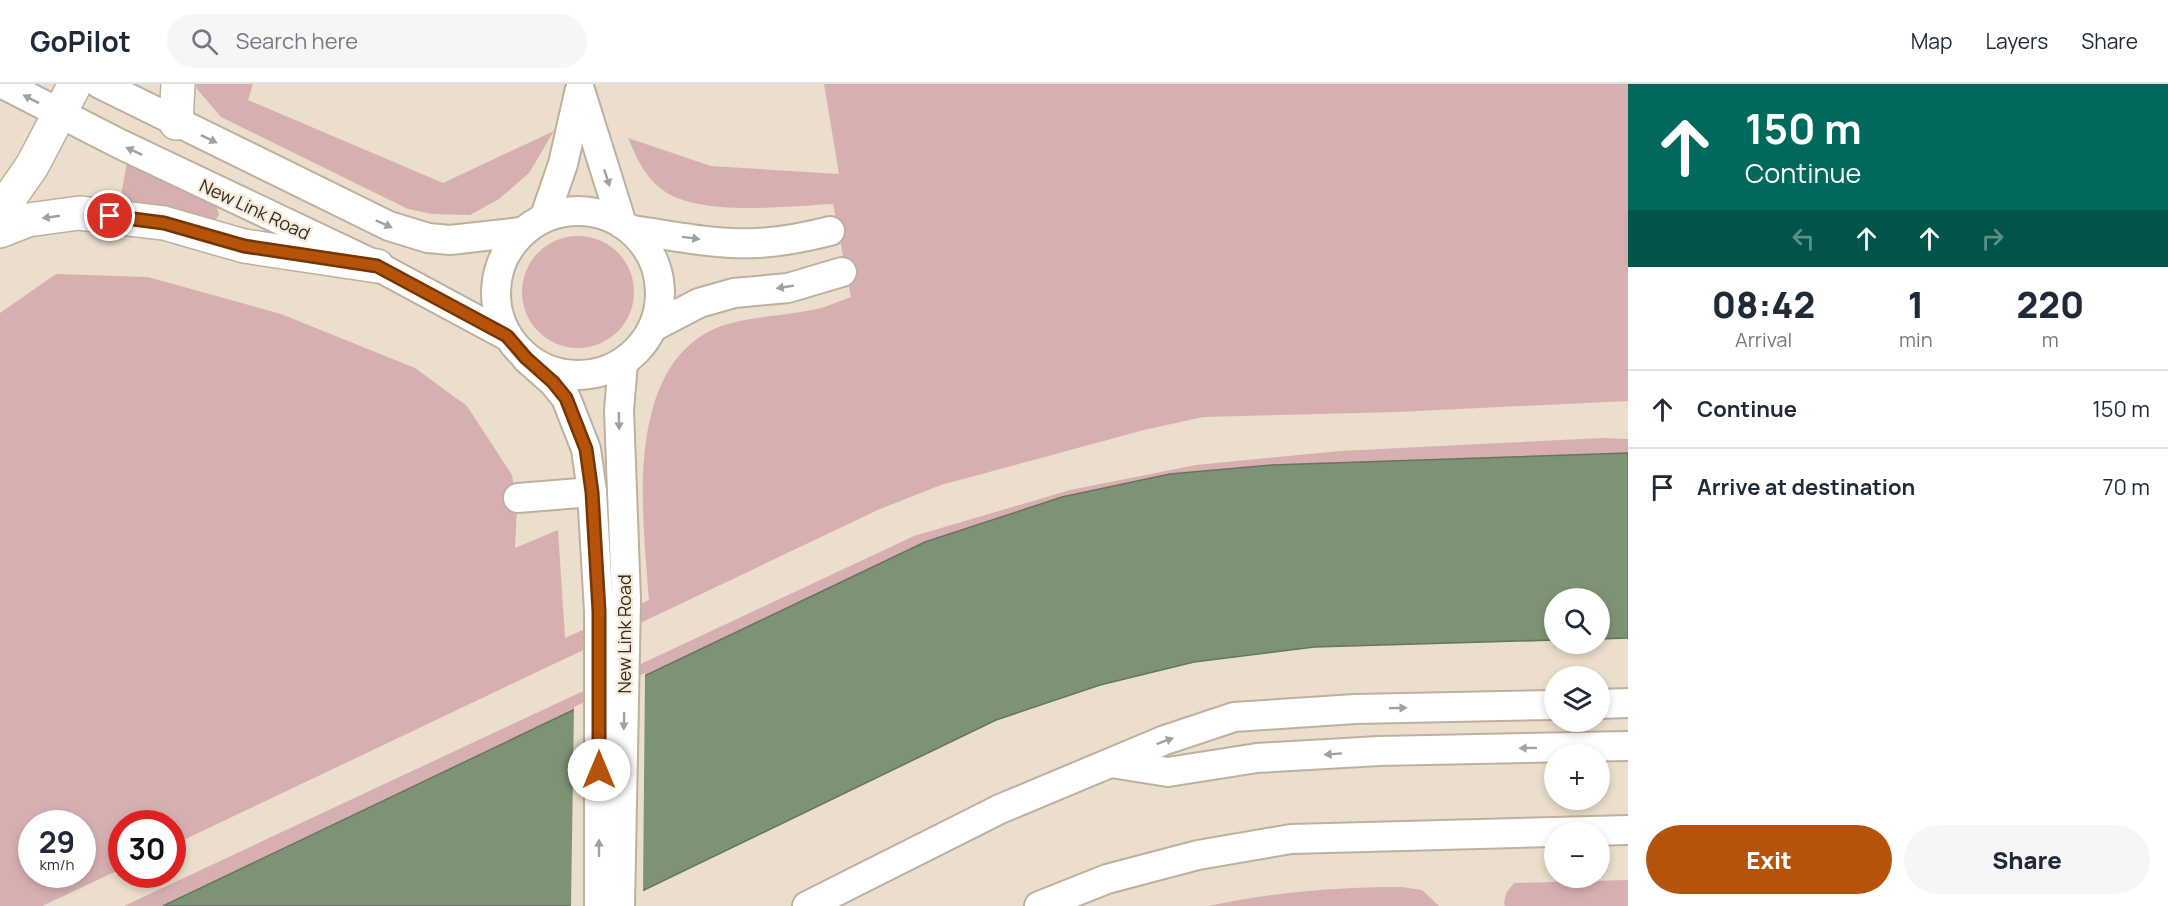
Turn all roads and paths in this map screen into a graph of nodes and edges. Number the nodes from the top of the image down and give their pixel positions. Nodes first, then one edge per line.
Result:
1 (3, 84) edge
2 (75, 84) edge
3 (100, 84) edge
4 (178, 84) edge
5 (580, 87) edge
6 (60, 113) junction
7 (176, 123) junction
8 (583, 130) junction
9 (0, 212) edge
10 (545, 216) junction
11 (628, 227) junction
12 (0, 231) edge
13 (830, 231) dead end
14 (521, 232) junction
15 (377, 266) junction
16 (842, 272) dead end
17 (653, 327) junction
18 (507, 336) junction
19 (526, 358) junction
20 (623, 363) junction
21 (592, 492) junction
22 (518, 498) dead end
23 (1628, 703) edge
24 (1610, 704) edge
25 (1544, 705) edge
26 (1628, 746) edge
27 (1111, 763) junction
28 (1628, 830) edge
29 (600, 906) edge
30 (620, 906) edge
31 (807, 906) edge
32 (1039, 906) edge

6 -> 1 street, New Link Road
2 - 6 highway
3 - 7 street, New Link Road
4 - 7 highway
5 - 8 street
6 - 9 highway
15 -> 6 street, New Link Road
7 -> 14 street, New Link Road
8 - 10 street
8 -> 11 street
10 - 11 street, New Link Road
10 - 14 street, New Link Road
11 -> 13 street
11 - 17 street, New Link Road
15 -> 12 highway
14 - 18 street, New Link Road
15 - 18 street, New Link Road
16 -> 17 street
17 - 20 street, New Link Road
18 - 19 street, New Link Road
19 - 20 street, New Link Road
19 - 21 street, New Link Road
20 -> 30 street, New Link Road
21 - 22 street
29 -> 21 street, New Link Road
23 - 24 street
27 -> 25 street
26 -> 27 street
27 - 31 street
28 - 32 street

